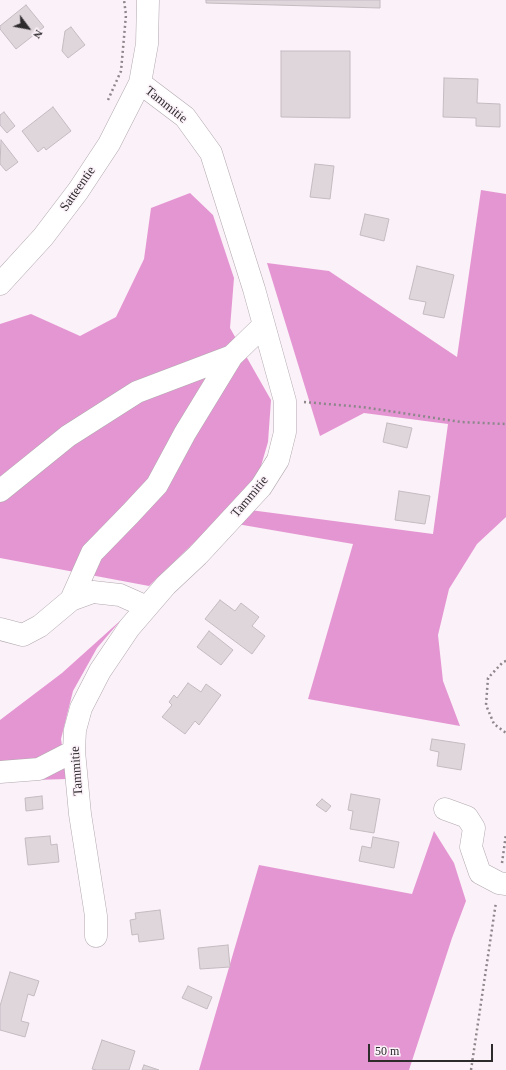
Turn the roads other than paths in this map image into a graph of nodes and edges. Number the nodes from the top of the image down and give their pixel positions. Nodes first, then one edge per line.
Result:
1 (148, 0) edge
2 (140, 83) junction
3 (0, 284) edge
4 (264, 325) junction
5 (232, 356) junction
6 (0, 491) edge
7 (72, 600) junction
8 (147, 607) junction
9 (0, 629) edge
10 (74, 751) junction
11 (0, 772) edge
12 (445, 809) dead end
13 (503, 883) edge
14 (96, 936) dead end

1 - 2 street, Tammitie
2 - 3 street, Satteentie
2 - 4 street, Tammitie
4 - 5 street
4 - 8 street, Tammitie
5 - 6 street
5 - 7 street
7 - 8 street
7 - 9 street
8 - 10 street, Tammitie
10 - 11 street
10 - 14 street, Tammitie
12 - 13 street

